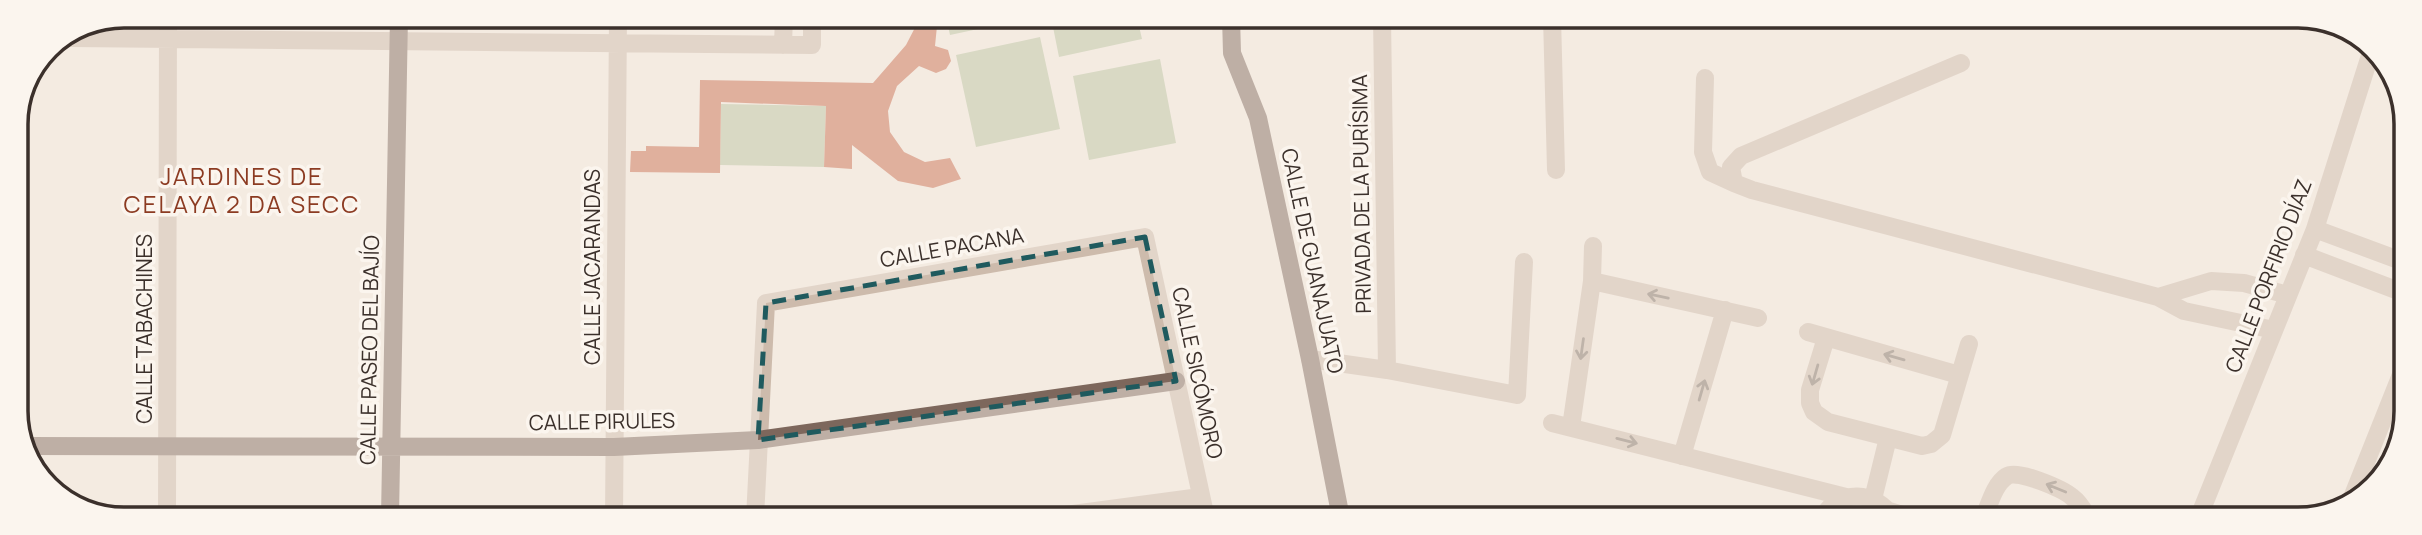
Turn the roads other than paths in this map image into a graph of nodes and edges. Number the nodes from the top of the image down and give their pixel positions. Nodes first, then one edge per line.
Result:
1 (168, 28) edge
2 (398, 28) edge
3 (618, 28) edge
4 (784, 28) edge
5 (812, 28) edge
6 (1232, 28) edge
7 (1382, 28) edge
8 (1552, 28) edge
9 (82, 38) edge
10 (169, 40) junction
11 (398, 40) junction
12 (617, 43) junction
13 (783, 45) junction
14 (2369, 59) edge
15 (1961, 63) dead end
16 (1705, 78) dead end
17 (1556, 170) dead end
18 (1734, 183) junction
19 (2315, 229) junction
20 (1145, 237) joint
21 (1593, 246) dead end
22 (2304, 255) junction
23 (2394, 258) edge
24 (1524, 262) dead end
25 (1592, 281) junction
26 (2394, 289) edge
27 (2288, 295) junction
28 (2158, 297) junction
29 (1725, 310) junction
30 (1758, 317) dead end
31 (2274, 330) junction
32 (1969, 344) dead end
33 (1310, 359) junction
34 (1387, 370) junction
35 (1959, 375) junction
36 (1176, 381) junction
37 (2394, 399) edge
38 (1552, 423) dead end
39 (1571, 427) junction
40 (1888, 438) junction
41 (758, 440) junction
42 (390, 445) junction
43 (35, 446) edge
44 (168, 447) junction
45 (614, 447) junction
46 (1682, 456) junction
47 (2370, 473) edge
48 (1811, 488) junction
49 (1200, 496) junction
50 (1846, 497) junction
51 (1873, 499) junction
52 (167, 507) edge
53 (390, 507) edge
54 (614, 507) edge
55 (755, 507) edge
56 (1122, 507) edge
57 (1203, 507) edge
58 (1339, 507) edge
59 (1820, 507) edge
60 (1831, 507) edge
61 (1882, 507) edge
62 (1988, 507) edge
63 (2082, 507) edge
64 (2203, 507) edge

1 - 10 street, CALLE TABACHINES
2 - 11 main road, CALLE PASEO DEL BAJÍO
3 - 12 street, CALLE JACARANDAS
4 - 13 street
5 - 13 street
6 - 33 main road, CALLE DE GUANAJUATO
7 - 34 street, PRIVADA DE LA PURÍSIMA
8 - 17 street
9 - 10 street
10 - 11 street
10 - 44 street, CALLE TABACHINES
11 - 12 street
11 - 42 main road, CALLE PASEO DEL BAJÍO
12 - 13 street
12 - 45 street, CALLE JACARANDAS
14 - 19 street, CALLE PORFIRIO DÍAZ
15 - 18 street
16 - 18 street
18 - 28 street
19 - 22 street, CALLE PORFIRIO DÍAZ
19 - 23 street
20 - 36 street, CALLE SICÓMORO
20 - 41 street, CALLE PACANA
21 - 25 street
22 - 26 street
22 - 27 street, CALLE PORFIRIO DÍAZ
24 - 34 street
29 -> 25 street
25 -> 39 street
27 - 28 street
27 - 31 street, CALLE PORFIRIO DÍAZ
28 - 31 street
29 - 30 street
46 -> 29 street
31 - 64 street, CALLE PORFIRIO DÍAZ
32 - 35 street
33 - 34 street
33 - 58 main road, CALLE DE GUANAJUATO
35 - 40 street
35 -> 40 street
36 - 41 main road, CALLE PIRULES
36 - 49 street, CALLE SICÓMORO
37 - 47 street
38 - 39 street
39 -> 46 street
40 - 51 street
41 - 45 main road, CALLE PIRULES
41 - 55 street
42 - 44 main road, CALLE PIRULES
42 - 45 main road, CALLE PIRULES
42 - 53 main road, CALLE PASEO DEL BAJÍO
43 - 44 main road, CALLE PIRULES
44 - 52 street, CALLE TABACHINES
45 - 54 street, CALLE JACARANDAS
46 - 48 street
48 - 50 street
48 - 59 street
49 - 56 street
49 - 57 street, CALLE SICÓMORO
50 - 51 street
50 - 60 street
51 - 61 street
63 -> 62 street

